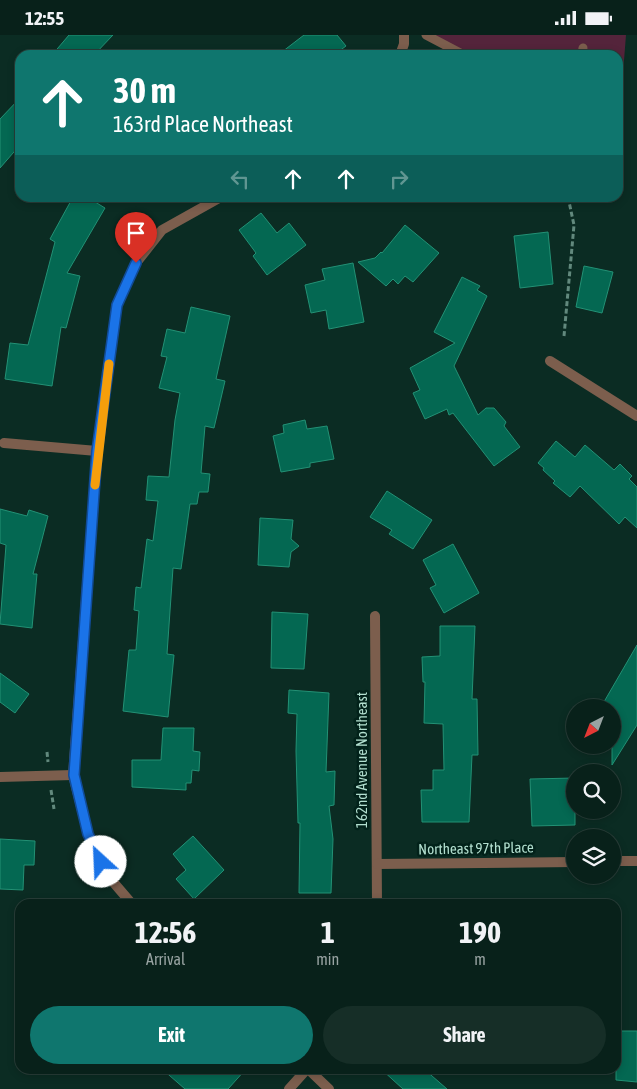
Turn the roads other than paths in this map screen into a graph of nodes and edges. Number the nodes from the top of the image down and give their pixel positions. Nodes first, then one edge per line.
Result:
1 (404, 35) edge
2 (426, 35) edge
3 (402, 50) edge
4 (454, 50) edge
5 (212, 202) edge
6 (550, 361) dead end
7 (637, 416) edge
8 (4, 443) dead end
9 (97, 451) junction
10 (375, 616) dead end
11 (74, 775) junction
12 (0, 777) edge
13 (621, 861) edge
14 (637, 861) edge
15 (566, 862) edge
16 (376, 864) junction
17 (128, 899) edge
18 (376, 899) edge
19 (303, 1074) edge
20 (313, 1074) edge
21 (289, 1089) edge
22 (329, 1089) edge

1 - 3 street
2 - 4 lane
5 - 9 street
6 - 7 street
8 - 9 street
9 - 11 street
10 - 16 street, 162nd Avenue Northeast
11 - 12 street
11 - 17 street
13 - 14 street
15 - 16 street, Northeast 97th Place
16 - 18 street, 162nd Avenue Northeast
19 - 21 street
20 - 22 street

